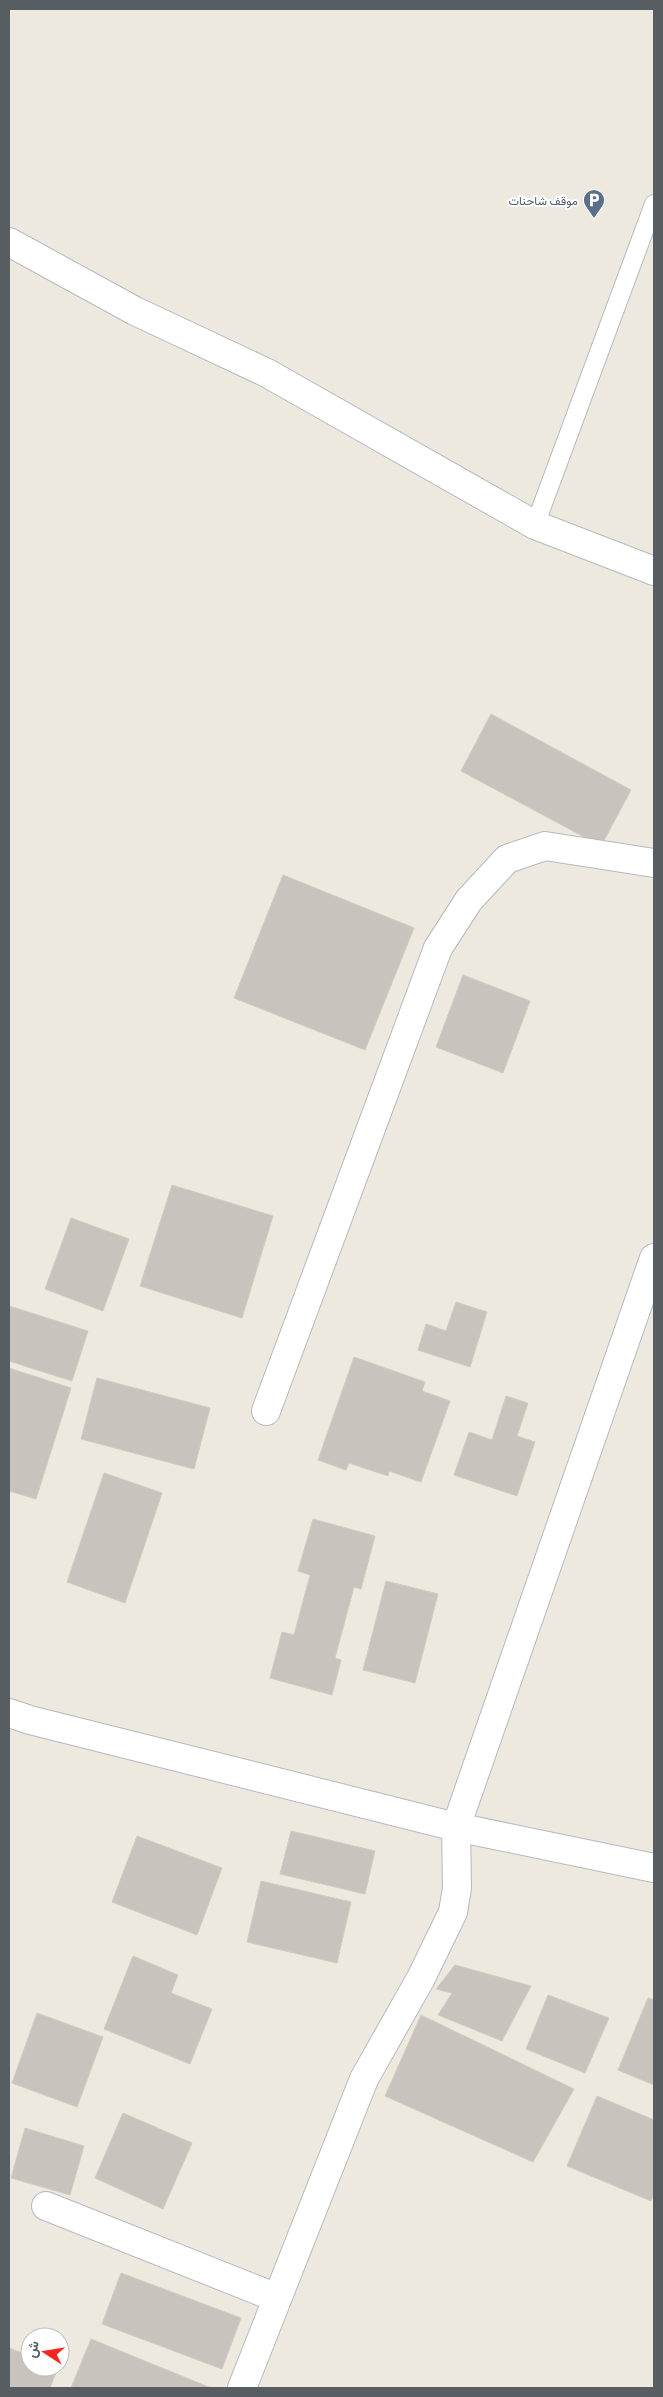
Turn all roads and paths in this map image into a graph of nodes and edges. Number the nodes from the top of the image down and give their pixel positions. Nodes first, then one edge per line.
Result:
1 (654, 204) edge
2 (9, 242) edge
3 (534, 525) junction
4 (654, 571) edge
5 (654, 863) edge
6 (654, 1258) edge
7 (266, 1411) dead end
8 (9, 1713) edge
9 (456, 1827) junction
10 (654, 1868) edge
11 (46, 2206) dead end
12 (277, 2298) junction
13 (242, 2388) edge

1 - 3 lane
2 - 3 street
3 - 4 street
5 - 7 street
6 - 9 street
8 - 9 street
9 - 10 street
9 - 12 street
11 - 12 street
12 - 13 street

